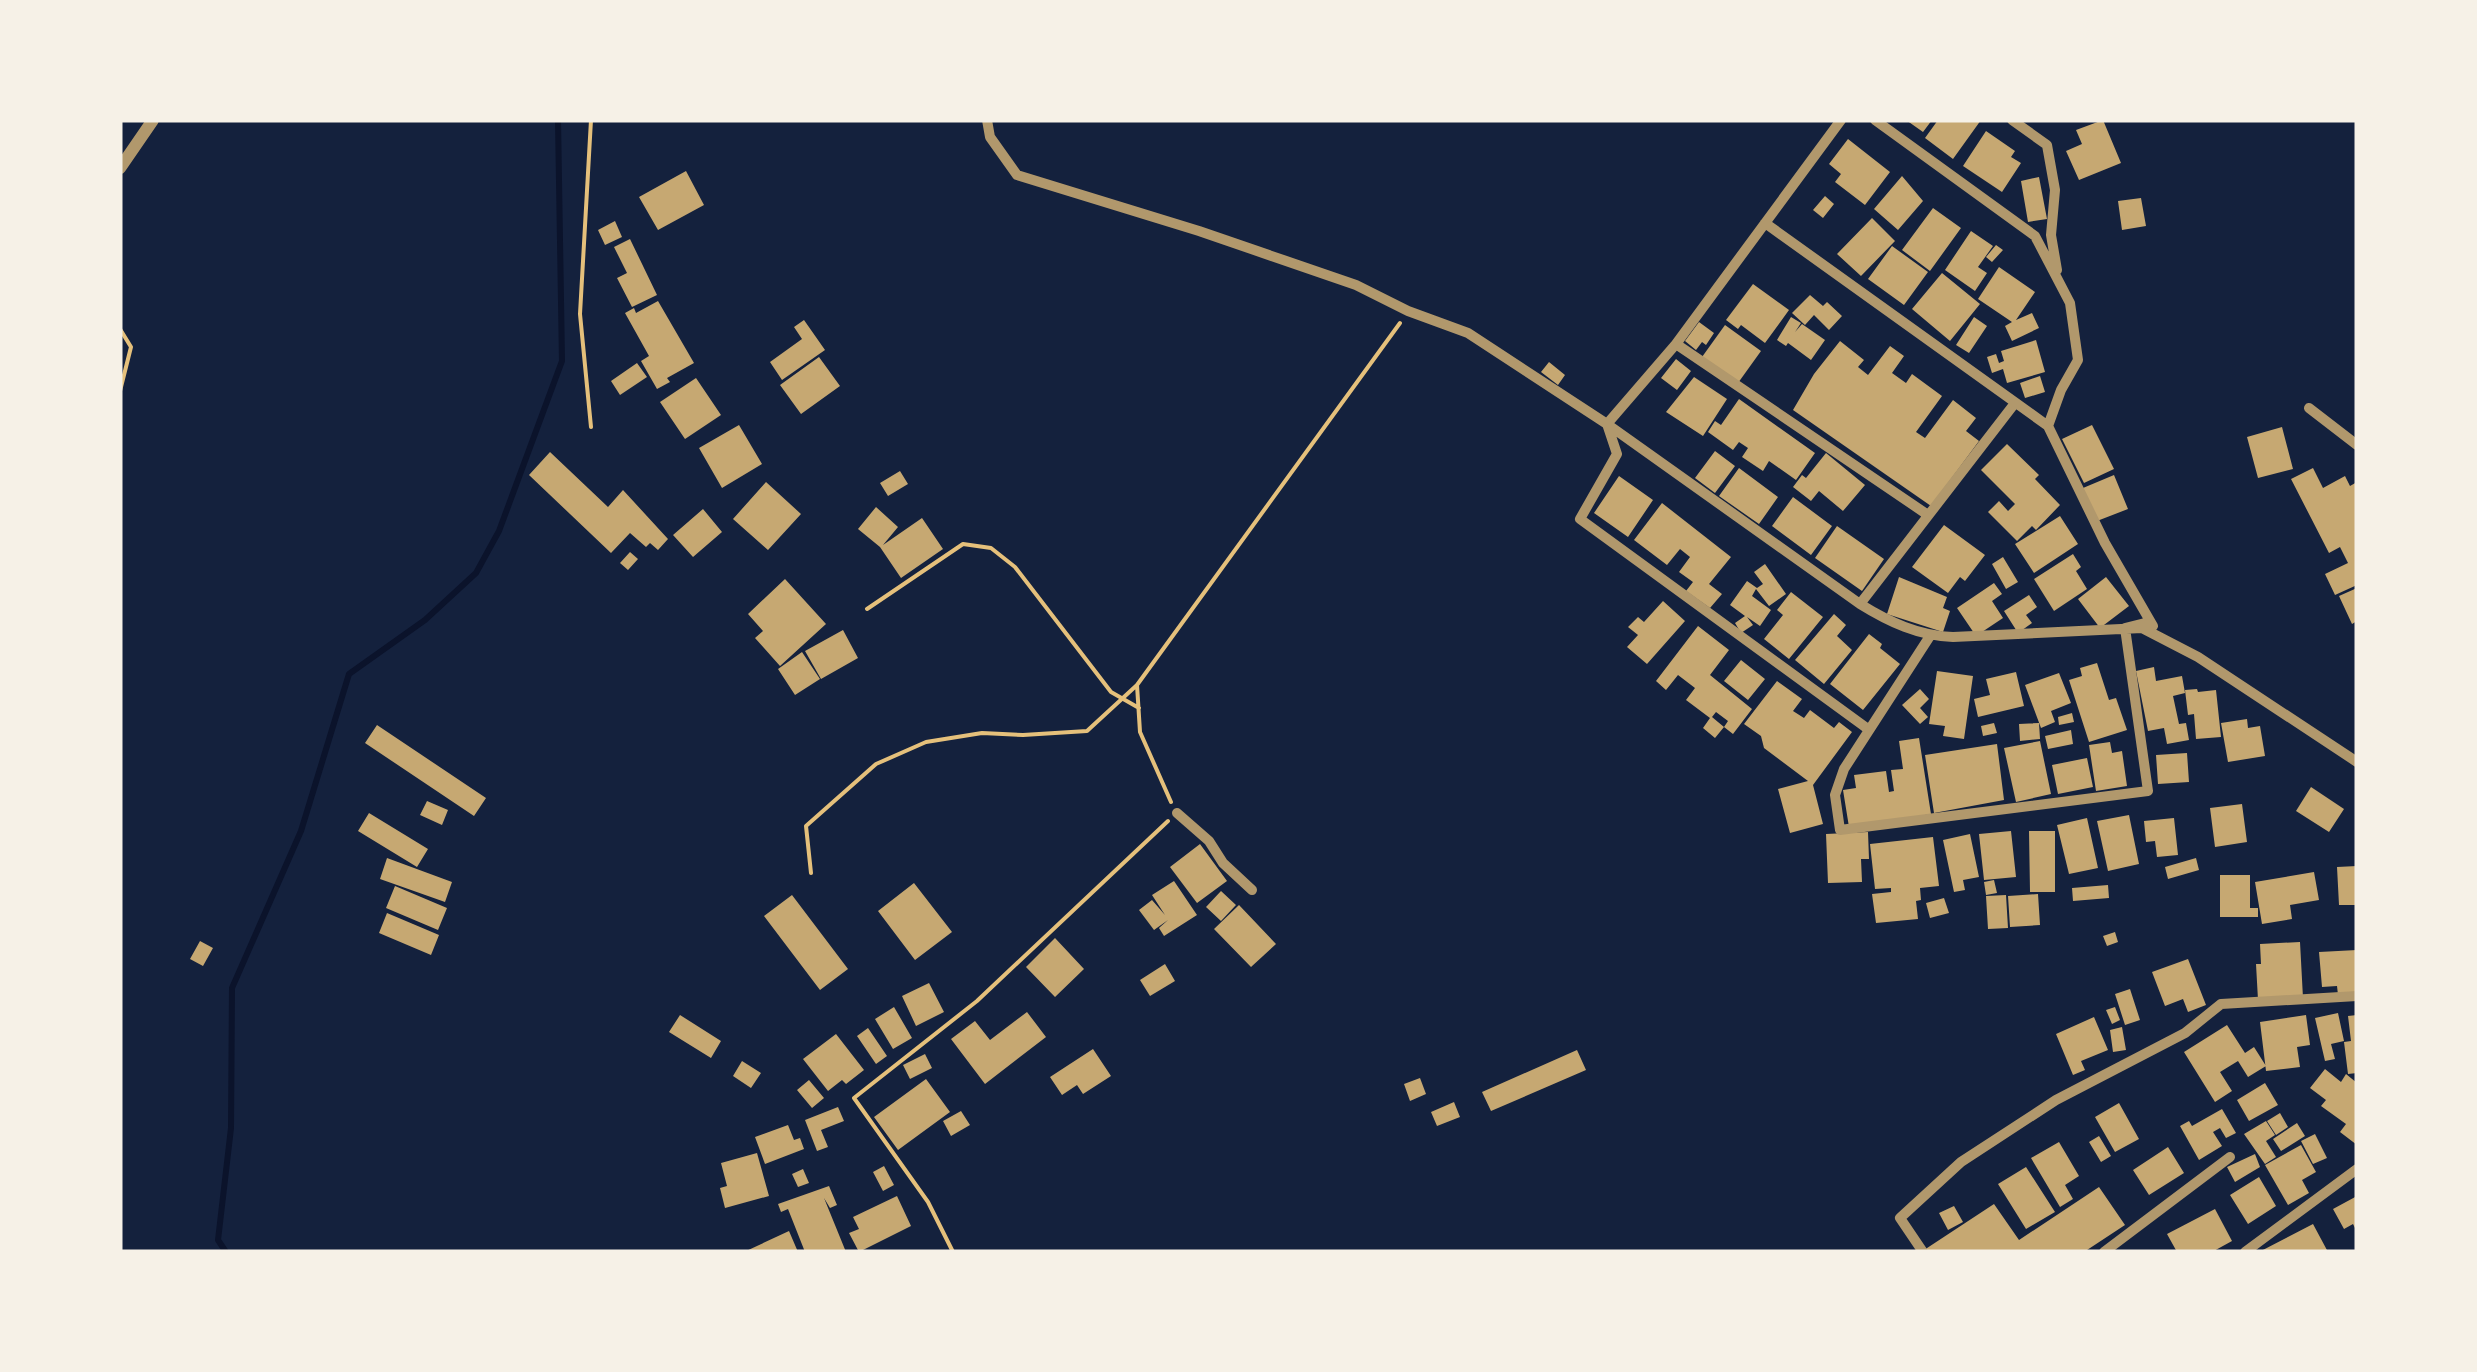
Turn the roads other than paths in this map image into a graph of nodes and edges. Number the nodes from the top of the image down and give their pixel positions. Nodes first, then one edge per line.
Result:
1 (153, 120) edge
2 (987, 120) edge
3 (1841, 120) edge
4 (1876, 120) edge
5 (2012, 120) edge
6 (120, 168) edge
7 (1765, 223) junction
8 (2058, 280) junction
9 (1676, 344) junction
10 (2015, 403) junction
11 (2309, 408) dead end
12 (1607, 424) junction
13 (2048, 426) junction
14 (2357, 446) edge
15 (1928, 516) junction
16 (1860, 604) junction
17 (2149, 622) junction
18 (2125, 628) junction
19 (1930, 636) junction
20 (2166, 640) junction
21 (1868, 729) junction
22 (2357, 762) edge
23 (1176, 813) road end
24 (1252, 890) dead end
25 (2357, 996) edge
26 (2230, 1157) dead end
27 (2357, 1169) edge
28 (1923, 1252) edge
29 (2104, 1252) edge
30 (2245, 1252) edge

1 - 6 street
2 - 12 street
3 - 7 street
4 - 8 street
5 - 8 street
7 - 9 street
7 - 10 street
8 - 13 street
9 - 12 street
9 - 15 street
10 - 13 street
10 - 15 street
11 - 14 street
12 - 16 street
12 - 21 street
13 - 17 street
15 - 16 street
16 - 19 street
17 - 18 street
17 - 20 street
18 - 19 street
18 - 20 street
18 - 21 street
19 - 21 street
20 - 22 street
23 - 24 street
25 - 28 street
26 - 29 street
27 - 30 street

